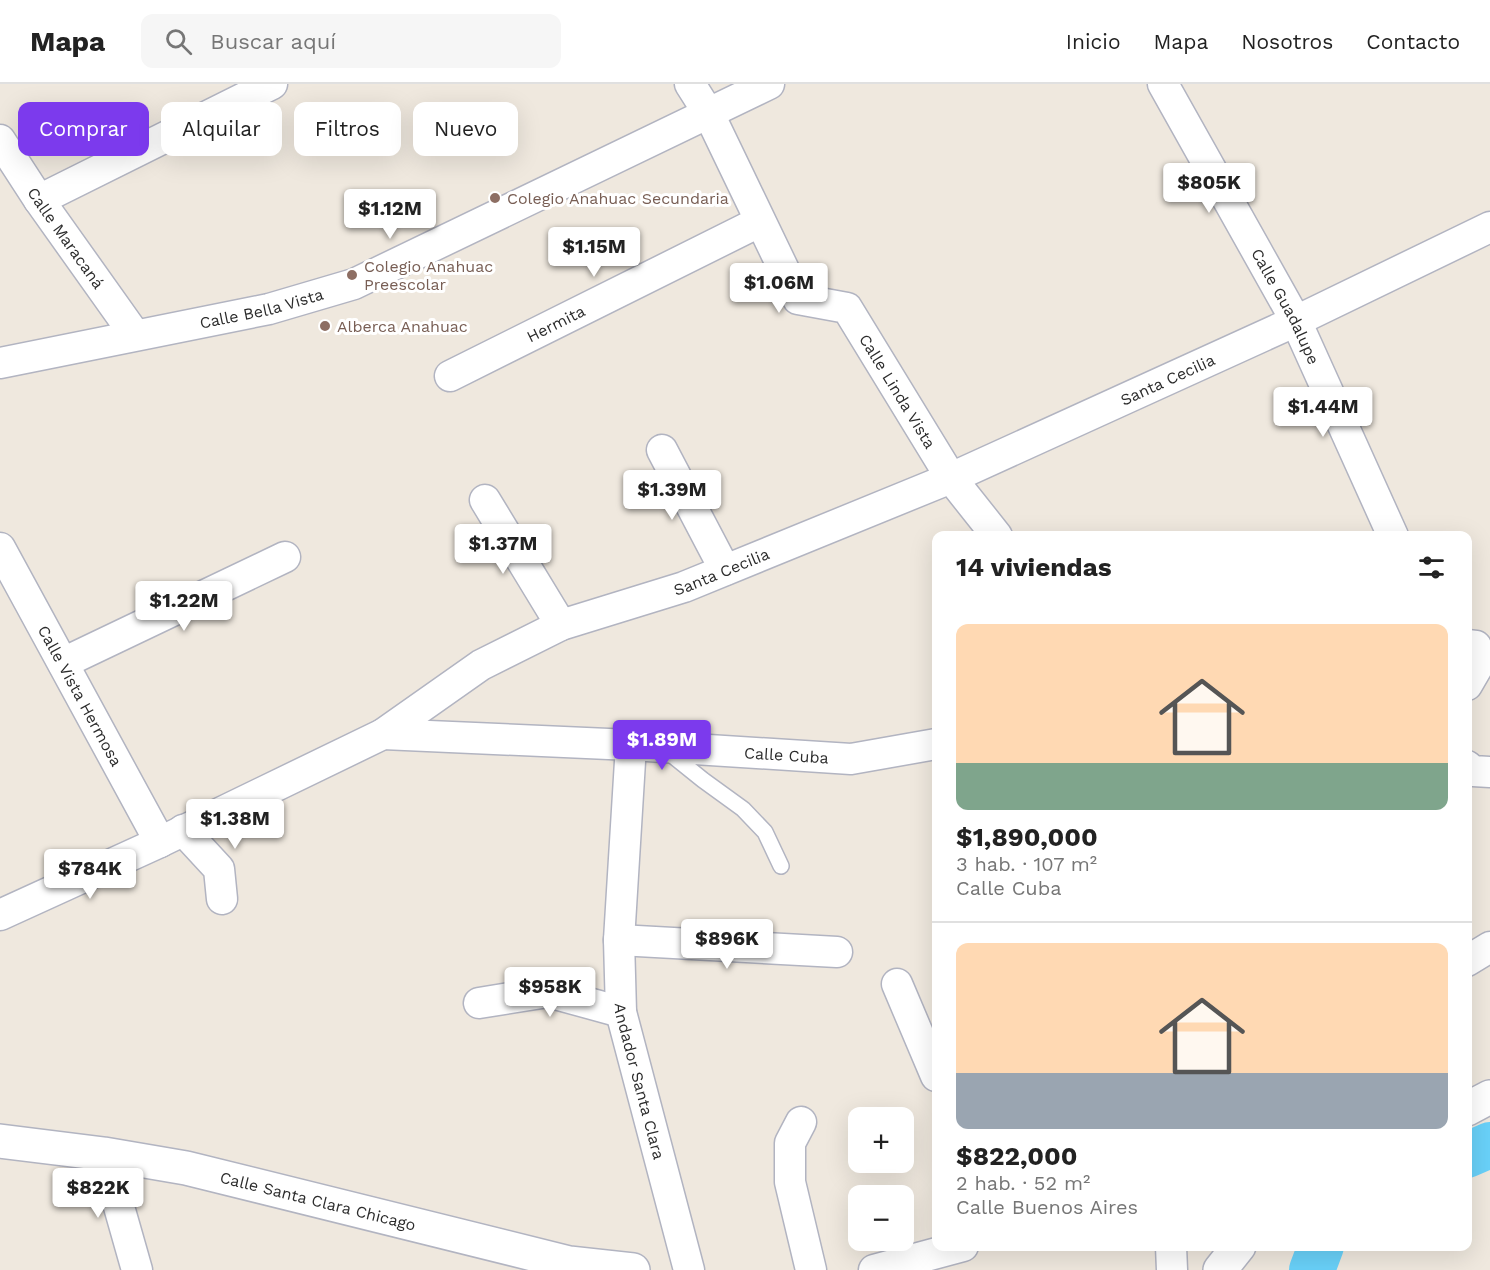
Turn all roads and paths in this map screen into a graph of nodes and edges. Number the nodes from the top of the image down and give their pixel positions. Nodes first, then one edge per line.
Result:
1 (272, 84) edge
2 (690, 84) edge
3 (769, 84) edge
4 (1163, 84) edge
5 (709, 114) junction
6 (0, 140) edge
7 (39, 200) junction
8 (759, 222) junction
9 (1490, 227) edge
10 (1296, 321) junction
11 (135, 335) junction
12 (0, 363) edge
13 (450, 376) dead end
14 (662, 450) dead end
15 (951, 478) junction
16 (485, 500) dead end
17 (993, 531) edge
18 (1391, 531) edge
19 (0, 548) edge
20 (285, 557) dead end
21 (725, 570) junction
22 (561, 625) junction
23 (1472, 646) edge
24 (63, 663) junction
25 (1472, 676) edge
26 (383, 734) junction
27 (632, 745) junction
28 (932, 745) edge
29 (662, 747) junction
30 (1472, 770) edge
31 (1490, 772) edge
32 (172, 836) junction
33 (781, 866) dead end
34 (222, 899) dead end
35 (0, 915) edge
36 (619, 940) junction
37 (1490, 946) edge
38 (837, 952) dead end
39 (1472, 959) edge
40 (897, 984) dead end
41 (480, 1003) dead end
42 (621, 1012) junction
43 (932, 1067) edge
44 (1490, 1097) edge
45 (1472, 1106) edge
46 (801, 1122) dead end
47 (0, 1141) edge
48 (104, 1154) junction
49 (944, 1251) edge
50 (1171, 1251) edge
51 (1235, 1251) edge
52 (563, 1266) edge
53 (137, 1270) edge
54 (633, 1270) edge
55 (689, 1270) edge
56 (811, 1270) edge
57 (874, 1270) edge
58 (1172, 1270) edge
59 (1220, 1270) edge

1 - 7 street
2 - 5 street, Calle Linda Vista
3 - 5 street, Calle Bella Vista
4 - 10 street, Calle Guadalupe
5 - 8 street, Calle Linda Vista
5 - 11 street, Calle Bella Vista
6 - 7 street, Calle Maracaná
7 - 11 street, Calle Maracaná
8 - 13 street, Hermita
8 - 15 street, Calle Linda Vista
9 - 10 street, Santa Cecilia
10 - 15 street, Santa Cecilia
10 - 18 street, Calle Guadalupe
11 - 12 street, Calle Bella Vista
14 - 21 street
15 - 17 street
15 - 21 street, Santa Cecilia
16 - 22 street
19 - 24 street, Calle Vista Hermosa
20 - 24 street
21 - 22 street, Santa Cecilia
22 - 26 street, Santa Cecilia
23 - 25 street
24 - 32 street, Calle Vista Hermosa
26 - 27 street, Calle Cuba
26 - 32 street, Santa Cecilia
27 - 29 street, Calle Cuba
27 - 36 street, Andador Santa Clara
28 - 29 street, Calle Cuba
29 - 33 lane
30 - 31 street
32 - 34 street, Calle Vista Hermosa
32 - 35 street, Santa Cecilia
36 - 38 street
36 - 42 street, Andador Santa Clara
37 - 39 street
40 - 43 street
41 - 42 street
42 - 55 street, Andador Santa Clara
44 - 45 street
46 - 56 street
47 - 48 street, Calle Santa Clara Chicago
48 - 52 street, Calle Santa Clara Chicago
48 - 53 street
49 - 57 street
50 - 58 street
51 - 59 street
52 - 54 street, Calle Santa Clara Chicago

